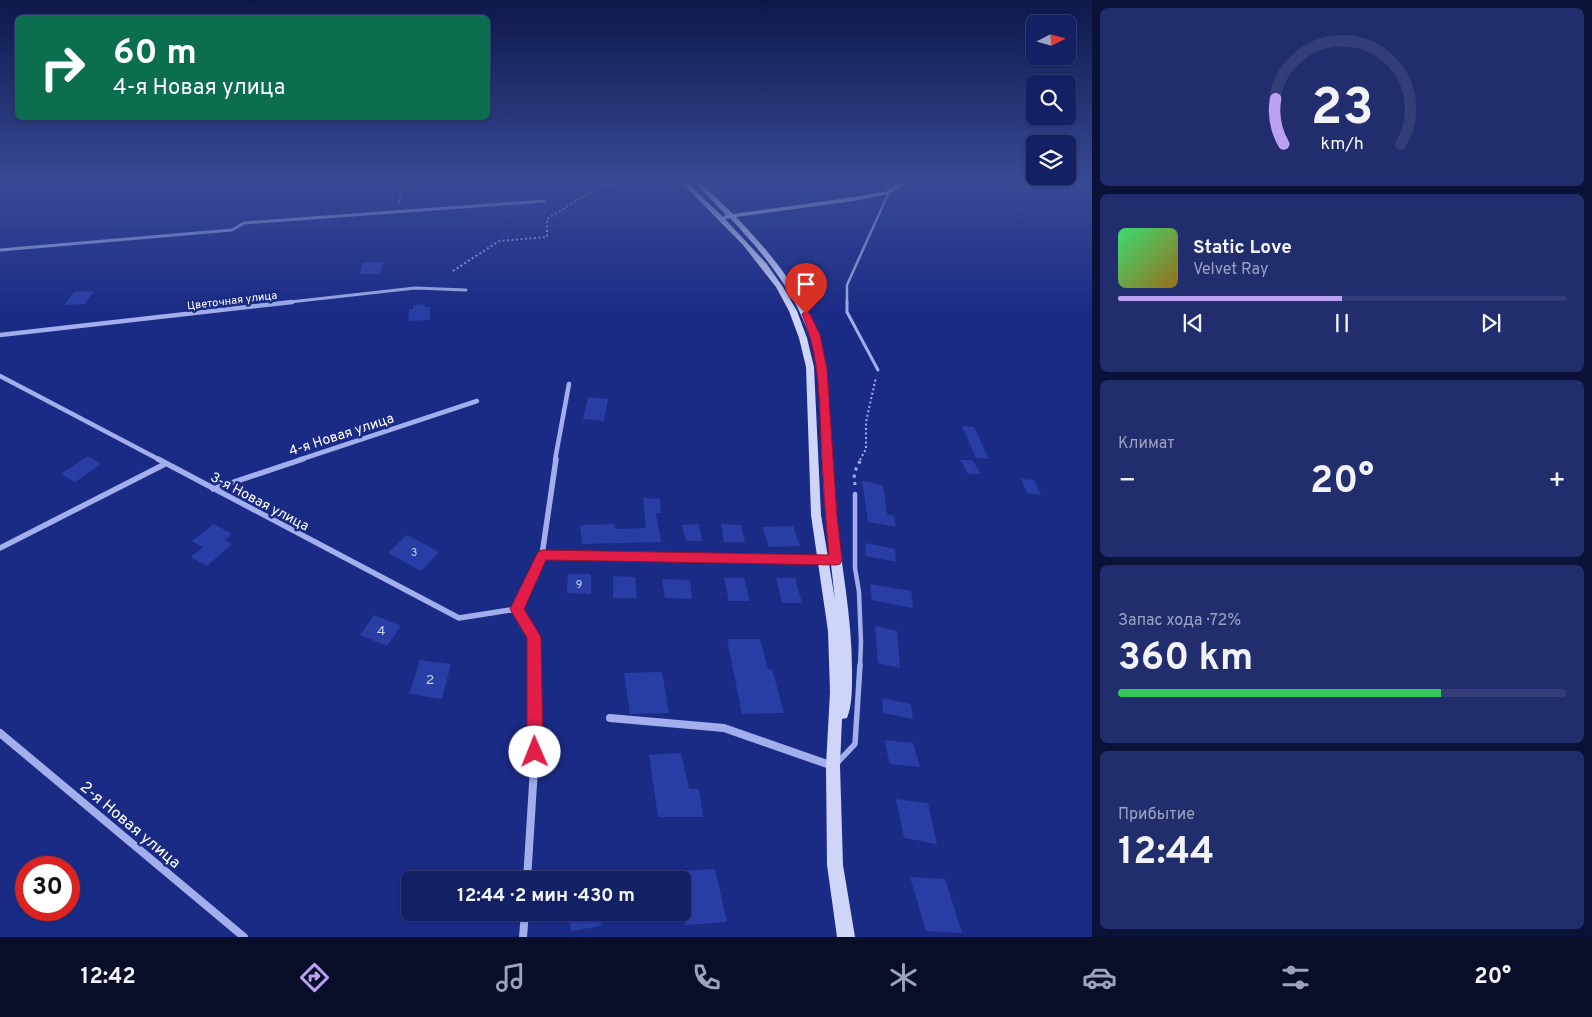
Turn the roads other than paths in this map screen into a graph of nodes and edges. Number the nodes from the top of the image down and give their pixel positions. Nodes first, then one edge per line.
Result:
1 (237, 227) edge
2 (729, 227) edge
3 (740, 227) edge
4 (745, 227) edge
5 (873, 227) edge
6 (752, 240) junction
7 (0, 250) edge
8 (466, 290) dead end
9 (0, 335) edge
10 (878, 370) road end
11 (0, 376) edge
12 (569, 384) dead end
13 (477, 402) dead end
14 (166, 464) junction
15 (213, 489) junction
16 (855, 494) road end
17 (0, 548) edge
18 (542, 555) junction
19 (830, 560) junction
20 (517, 609) junction
21 (610, 718) dead end
22 (0, 733) edge
23 (833, 766) junction
24 (528, 871) edge
25 (524, 921) edge
26 (244, 937) edge
27 (523, 937) edge
28 (846, 937) edge

1 - 7 street
2 - 19 main road
3 - 6 main road
4 - 6 main road
5 - 10 lane
6 - 19 main road
8 - 9 street, Цветочная улица
11 - 14 street, 3-я Новая улица
12 - 18 street
13 - 15 street, 4-я Новая улица
14 - 15 street, 3-я Новая улица
14 - 17 street
15 - 20 street, 3-я Новая улица
16 - 23 lane
18 - 19 street
18 - 20 street
19 - 23 main road
20 - 24 street
21 - 23 street
22 - 26 street, 2-я Новая улица
23 - 28 main road
25 - 27 street

